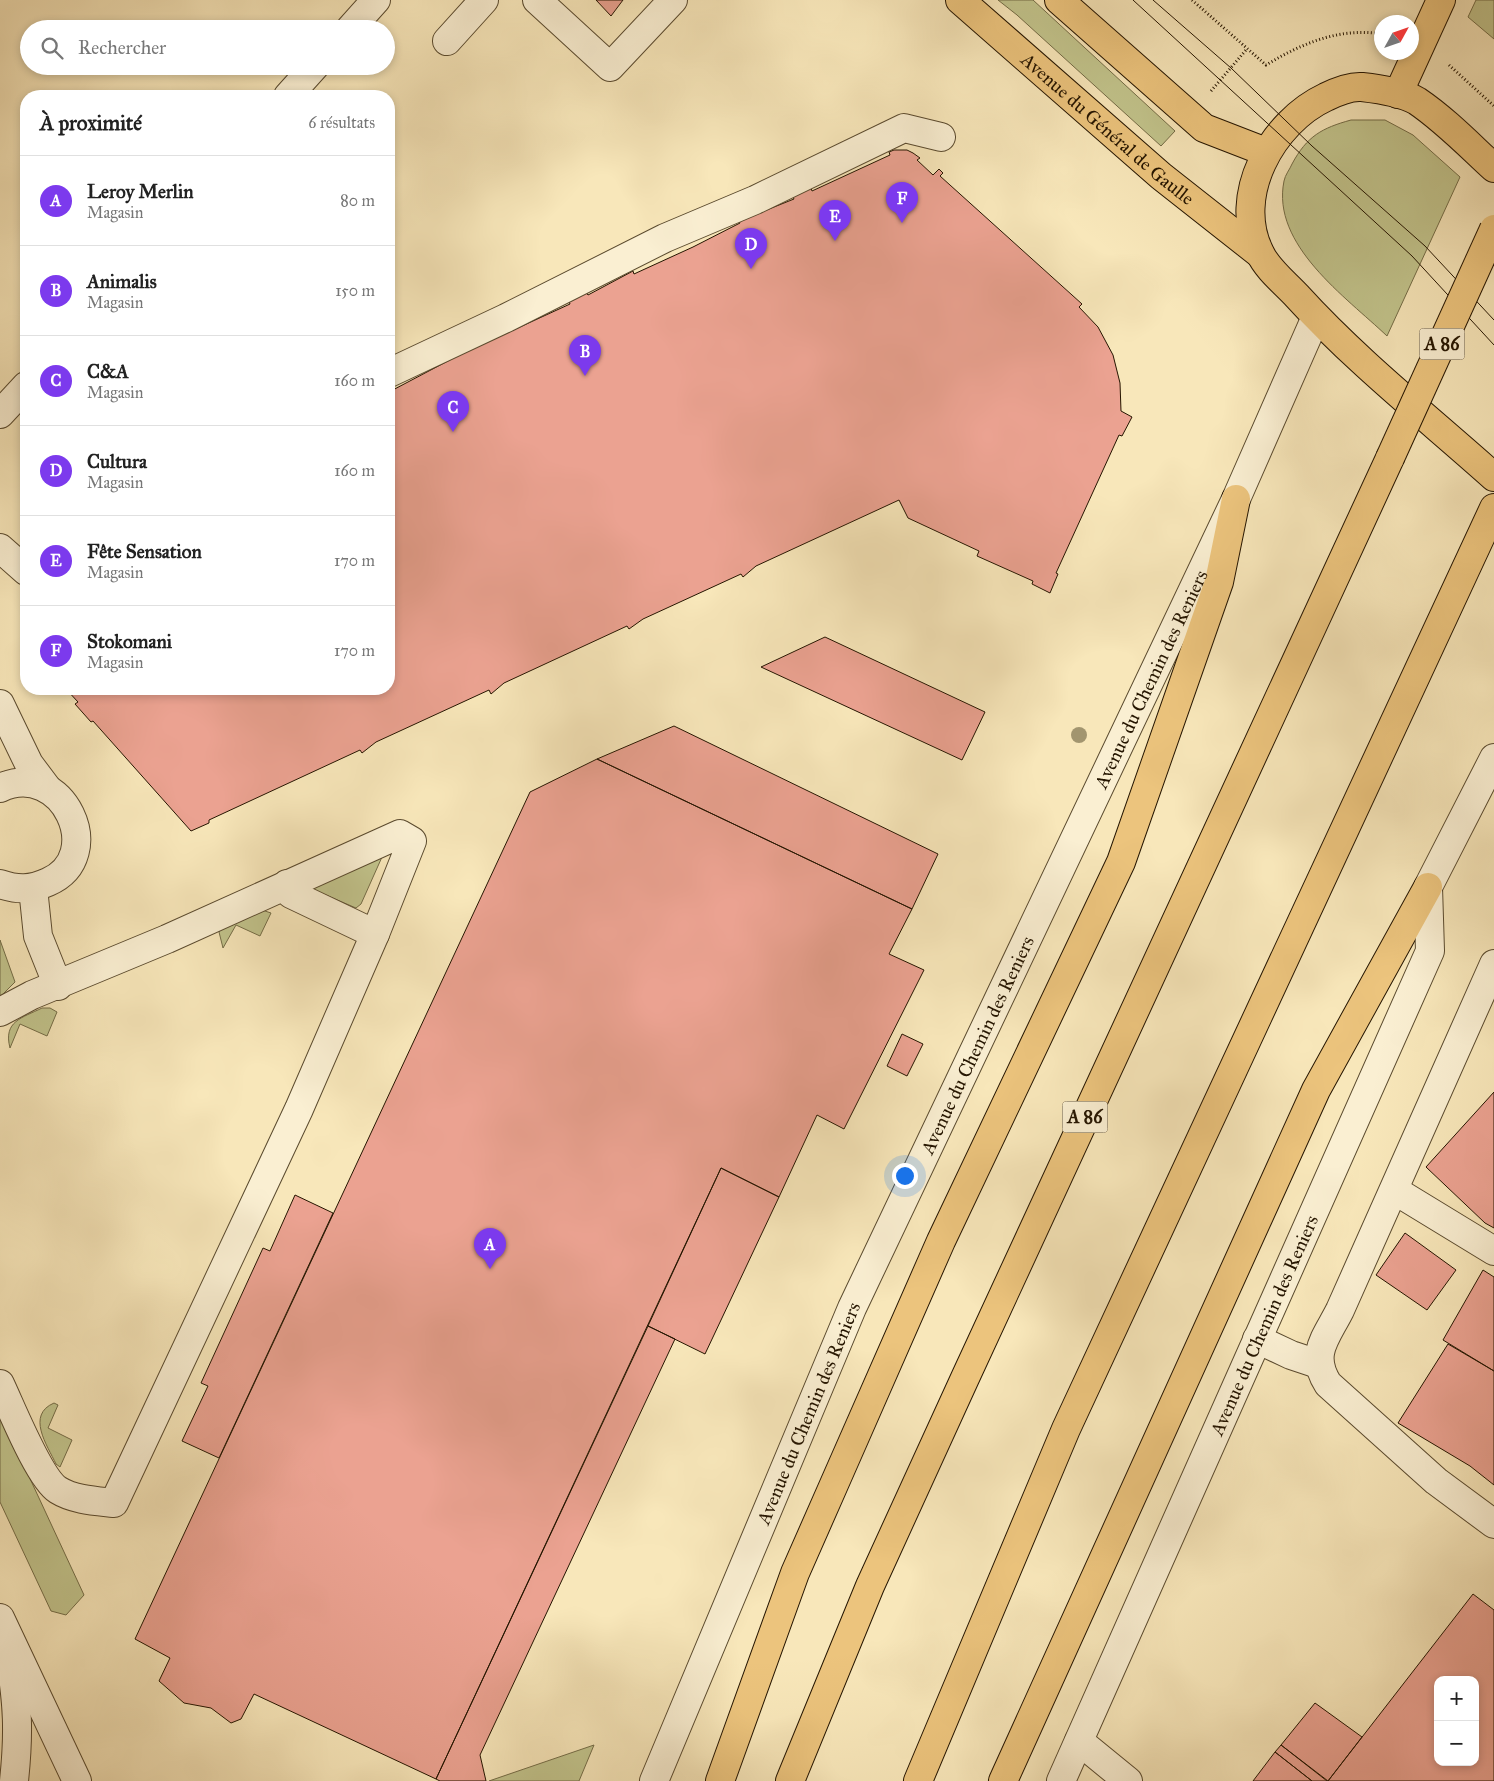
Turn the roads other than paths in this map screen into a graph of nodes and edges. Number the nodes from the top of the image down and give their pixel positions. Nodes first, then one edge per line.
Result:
1 (376, 0) edge
2 (484, 0) edge
3 (537, 0) edge
4 (673, 0) edge
5 (960, 0) edge
6 (1059, 0) edge
7 (1441, 0) edge
8 (358, 20) edge
9 (447, 41) dead end
10 (307, 75) edge
11 (293, 90) edge
12 (1398, 94) junction
13 (941, 137) dead end
14 (1266, 152) junction
15 (1494, 168) edge
16 (1494, 229) edge
17 (1260, 254) junction
18 (1316, 316) junction
19 (395, 370) edge
20 (20, 392) edge
21 (0, 414) edge
22 (1494, 477) edge
23 (1236, 499) junction
24 (1494, 508) edge
25 (0, 548) edge
26 (20, 566) edge
27 (0, 704) edge
28 (1494, 758) edge
29 (1, 785) edge
30 (47, 788) junction
31 (0, 884) edge
32 (287, 884) junction
33 (1428, 887) junction
34 (33, 888) junction
35 (375, 934) junction
36 (1494, 964) edge
37 (58, 986) junction
38 (0, 1012) edge
39 (1394, 1190) junction
40 (1494, 1251) edge
41 (1257, 1339) junction
42 (1318, 1364) junction
43 (0, 1384) edge
44 (1494, 1524) edge
45 (2, 1623) edge
46 (1079, 1741) junction
47 (14, 1781) edge
48 (77, 1781) edge
49 (654, 1781) edge
50 (720, 1781) edge
51 (790, 1781) edge
52 (918, 1781) edge
53 (1003, 1781) edge
54 (1061, 1781) edge
55 (1128, 1781) edge

1 - 8 street
2 - 9 street
3 - 4 street
5 - 17 main road, Avenue du Général de Gaulle
6 - 14 main road
7 - 12 main road
10 - 11 street
12 - 14 main road
12 - 15 main road
13 - 19 street
14 - 17 main road
16 - 51 main road, A 86, bridge
17 - 18 main road, Avenue du Général de Gaulle
18 - 22 main road, Avenue du Général de Gaulle
18 - 23 street, Avenue du Chemin des Reniers
20 - 21 street
23 - 49 street, Avenue du Chemin des Reniers
23 - 50 main road
24 - 52 main road
25 - 26 street
27 - 30 street
28 - 33 street, Avenue du Chemin des Reniers
29 - 30 street
30 - 34 street
31 - 34 street
32 - 35 street
32 - 35 street
32 - 37 street
33 - 41 street, Avenue du Chemin des Reniers
33 - 53 main road
34 - 37 street
35 - 43 street
36 - 39 street
37 - 38 street
39 - 40 street
39 - 42 street
41 - 42 street
41 - 46 street, Avenue du Chemin des Reniers
42 - 44 street
45 - 47 street
45 - 48 street
46 - 54 street, Avenue du Chemin des Reniers
46 - 55 street

